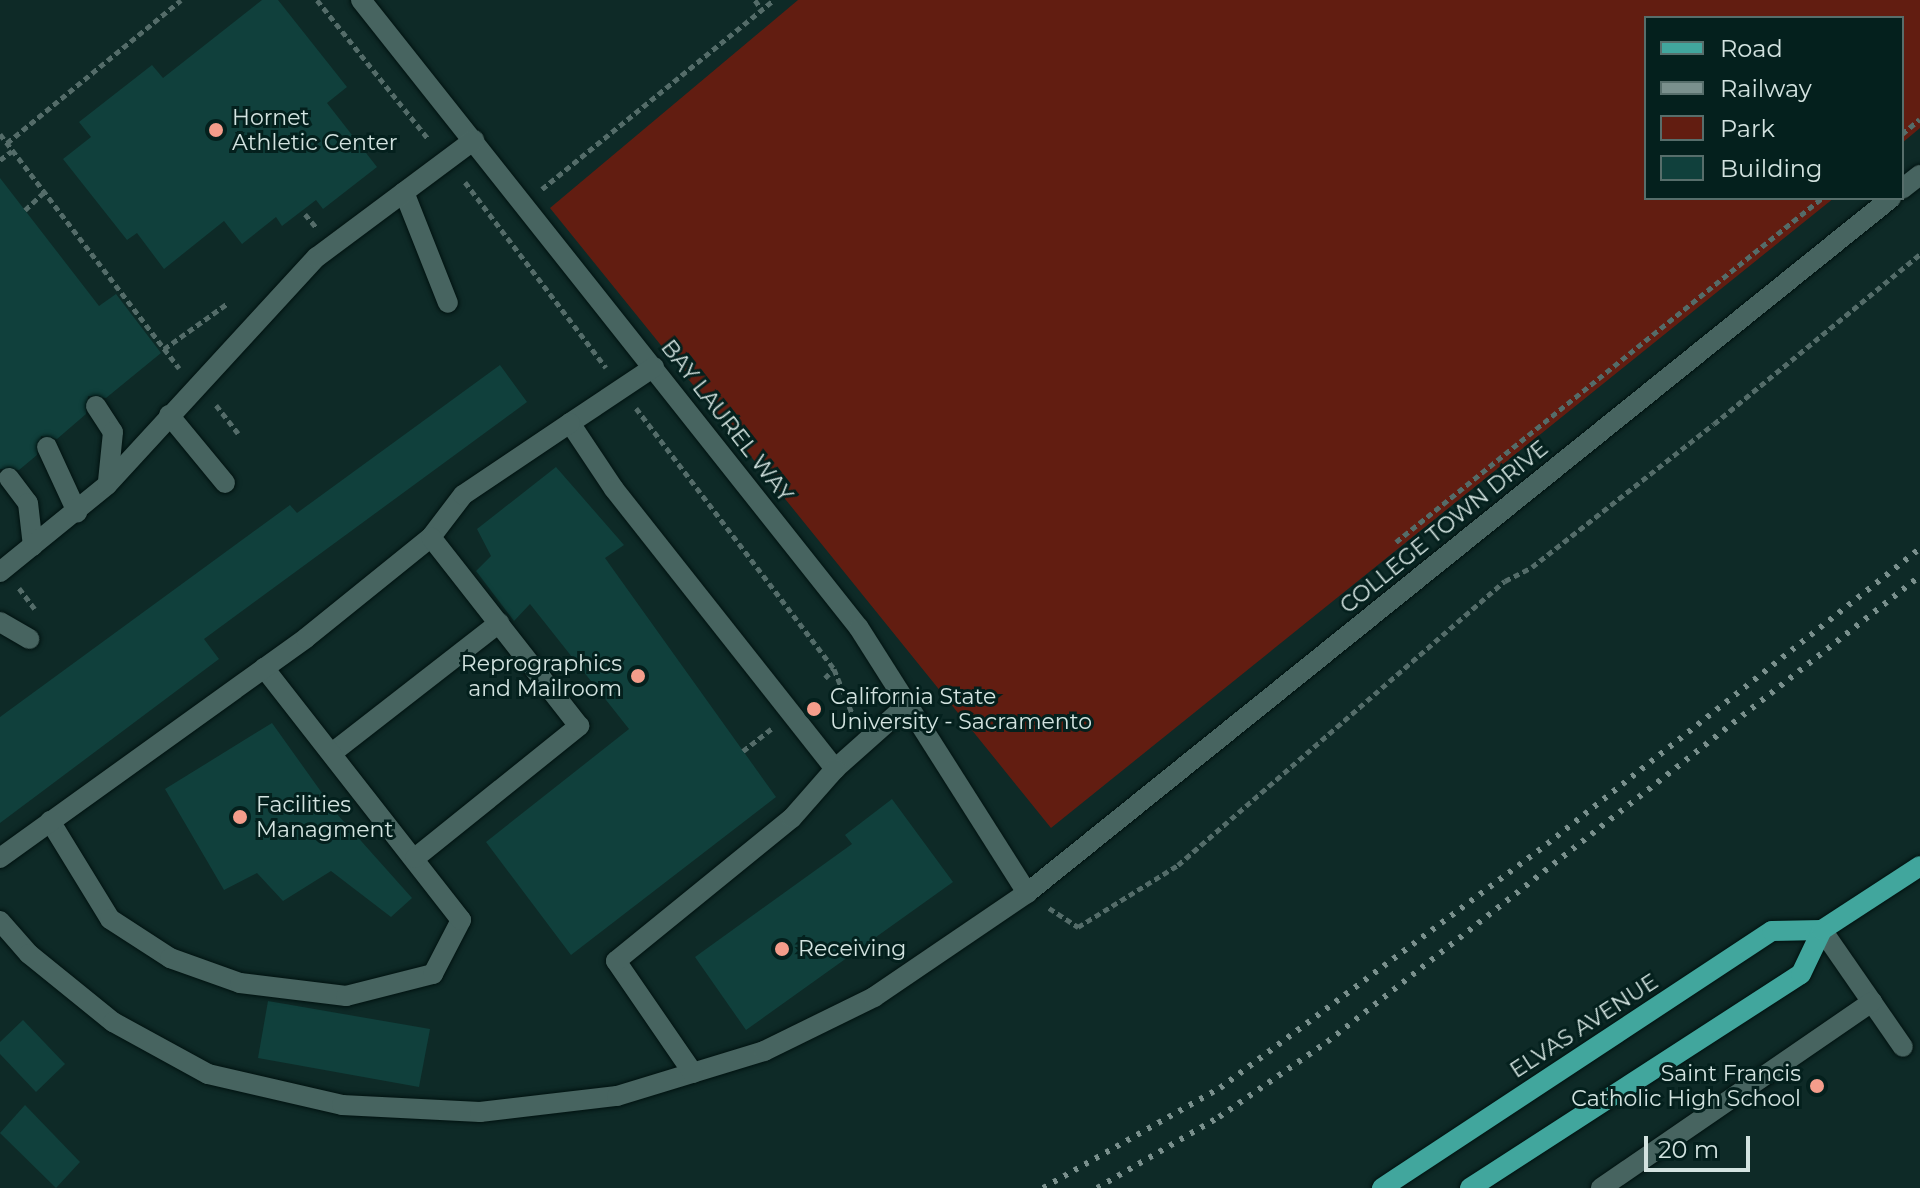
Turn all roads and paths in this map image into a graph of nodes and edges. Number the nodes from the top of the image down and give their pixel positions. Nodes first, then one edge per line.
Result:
1 (181, 0) edge
2 (317, 0) edge
3 (361, 0) edge
4 (755, 0) edge
5 (774, 0) edge
6 (762, 10) junction
7 (1920, 119) edge
8 (1904, 132) edge
9 (0, 134) edge
10 (474, 140) junction
11 (7, 143) junction
12 (12, 151) junction
13 (420, 154) dead end
14 (0, 160) edge
15 (1920, 175) edge
16 (463, 179) dead end
17 (1904, 187) edge
18 (44, 192) junction
19 (404, 192) junction
20 (1820, 200) edge
21 (1889, 200) edge
22 (525, 203) junction
23 (25, 210) dead end
24 (305, 214) dead end
25 (332, 221) dead end
26 (1920, 254) edge
27 (228, 303) dead end
28 (448, 303) dead end
29 (164, 349) junction
30 (654, 367) junction
31 (182, 372) dead end
32 (621, 389) junction
33 (211, 398) dead end
34 (96, 406) dead end
35 (169, 415) junction
36 (570, 423) junction
37 (238, 433) dead end
38 (47, 447) dead end
39 (9, 478) dead end
40 (225, 483) dead end
41 (107, 485) junction
42 (77, 512) junction
43 (431, 537) junction
44 (1396, 542) dead end
45 (33, 546) junction
46 (0, 572) edge
47 (0, 622) edge
48 (499, 623) junction
49 (29, 639) dead end
50 (264, 668) junction
51 (834, 669) junction
52 (825, 678) dead end
53 (909, 703) junction
54 (852, 713) dead end
55 (775, 726) dead end
56 (743, 751) dead end
57 (332, 753) junction
58 (835, 769) junction
59 (50, 821) junction
60 (0, 858) edge
61 (415, 858) junction
62 (1920, 866) edge
63 (1027, 893) junction
64 (0, 921) edge
65 (1822, 930) junction
66 (1872, 1002) junction
67 (1903, 1047) dead end
68 (693, 1073) junction
69 (1382, 1188) edge
70 (1470, 1188) edge
71 (1601, 1188) edge

1 - 11 path
2 - 13 path
3 - 10 street, BAY LAUREL WAY
4 - 6 path
5 - 6 path
6 - 22 path
7 - 8 path
9 - 11 path
10 - 19 street
10 - 22 street, BAY LAUREL WAY
11 - 12 path
12 - 14 path
12 - 18 path
15 - 17 street
16 - 32 path
18 - 23 path
18 - 29 path
19 - 28 street
19 - 35 street
20 - 44 path
21 - 63 street, COLLEGE TOWN DRIVE
22 - 30 street, BAY LAUREL WAY
24 - 25 path
26 - 63 path
27 - 29 path
29 - 31 path
30 - 32 street
30 - 53 street, BAY LAUREL WAY
32 - 36 street
32 - 51 path
33 - 37 path
34 - 41 street
35 - 40 street
35 - 41 street
36 - 43 street
36 - 58 street
38 - 42 street
39 - 45 street
41 - 42 street
42 - 45 street
43 - 48 street
43 - 50 street
45 - 46 street
47 - 49 street
48 - 57 street
48 - 61 street
50 - 57 street
50 - 59 street
51 - 52 path
51 - 54 path
53 - 58 street
53 - 63 street, BAY LAUREL WAY
55 - 56 path
57 - 61 street
58 - 68 street
59 - 60 street
59 - 61 street
62 - 65 main road
63 - 68 street, COLLEGE TOWN DRIVE
64 - 68 street, COLLEGE TOWN DRIVE
65 - 66 street
65 - 69 main road, ELVAS AVENUE
65 - 70 main road
66 - 67 street
66 - 71 street

